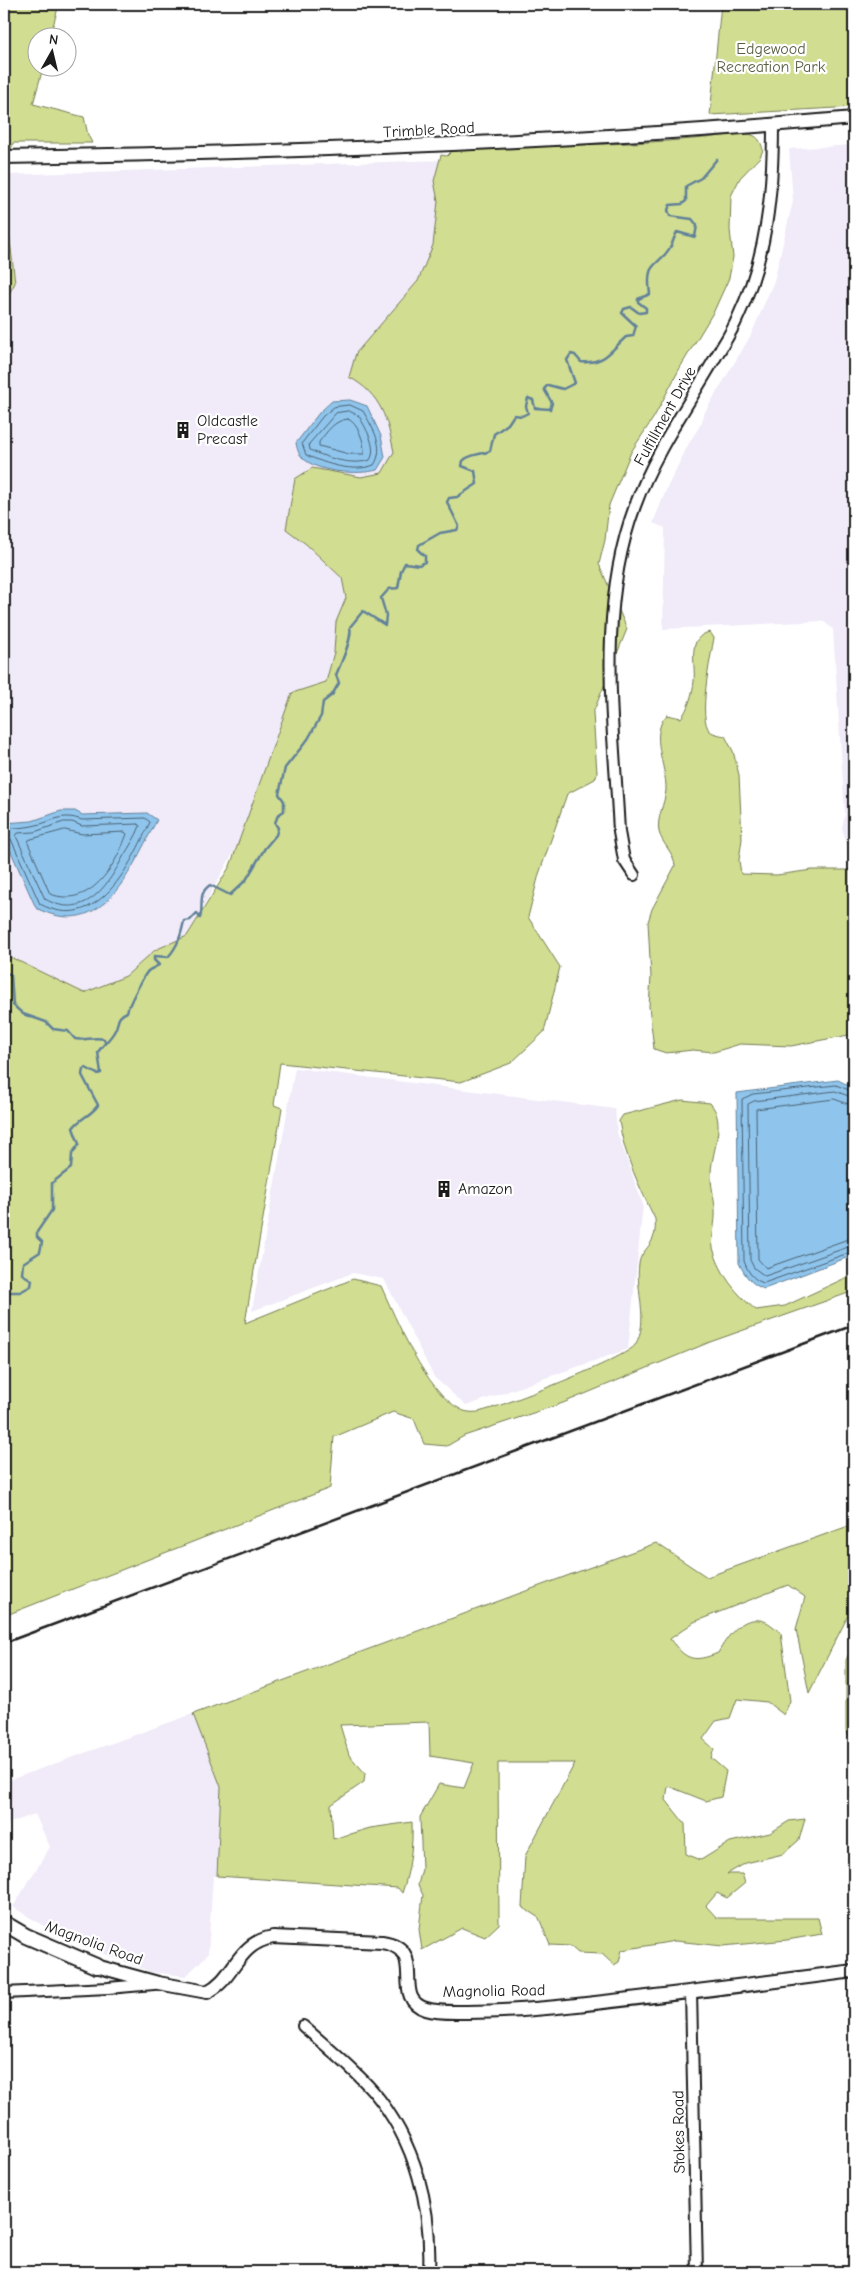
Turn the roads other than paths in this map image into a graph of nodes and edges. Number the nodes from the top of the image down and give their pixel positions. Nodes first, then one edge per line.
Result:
1 (854, 118) edge
2 (773, 126) junction
3 (4, 157) edge
4 (634, 875) dead end
5 (4, 1923) edge
6 (96, 1966) joint
7 (854, 1971) edge
8 (158, 1983) junction
9 (691, 1991) junction
10 (4, 1993) edge
11 (303, 2026) dead end
12 (430, 2272) edge
13 (698, 2272) edge

1 - 2 street, Trimble Road
2 - 3 street, Trimble Road
2 - 4 street, Fulfillment Drive
5 - 6 main road, Magnolia Road
6 - 8 street, Magnolia Road
7 - 9 street, Magnolia Road
8 - 9 street, Magnolia Road
8 - 10 street
9 - 13 street, Stokes Road
11 - 12 street

